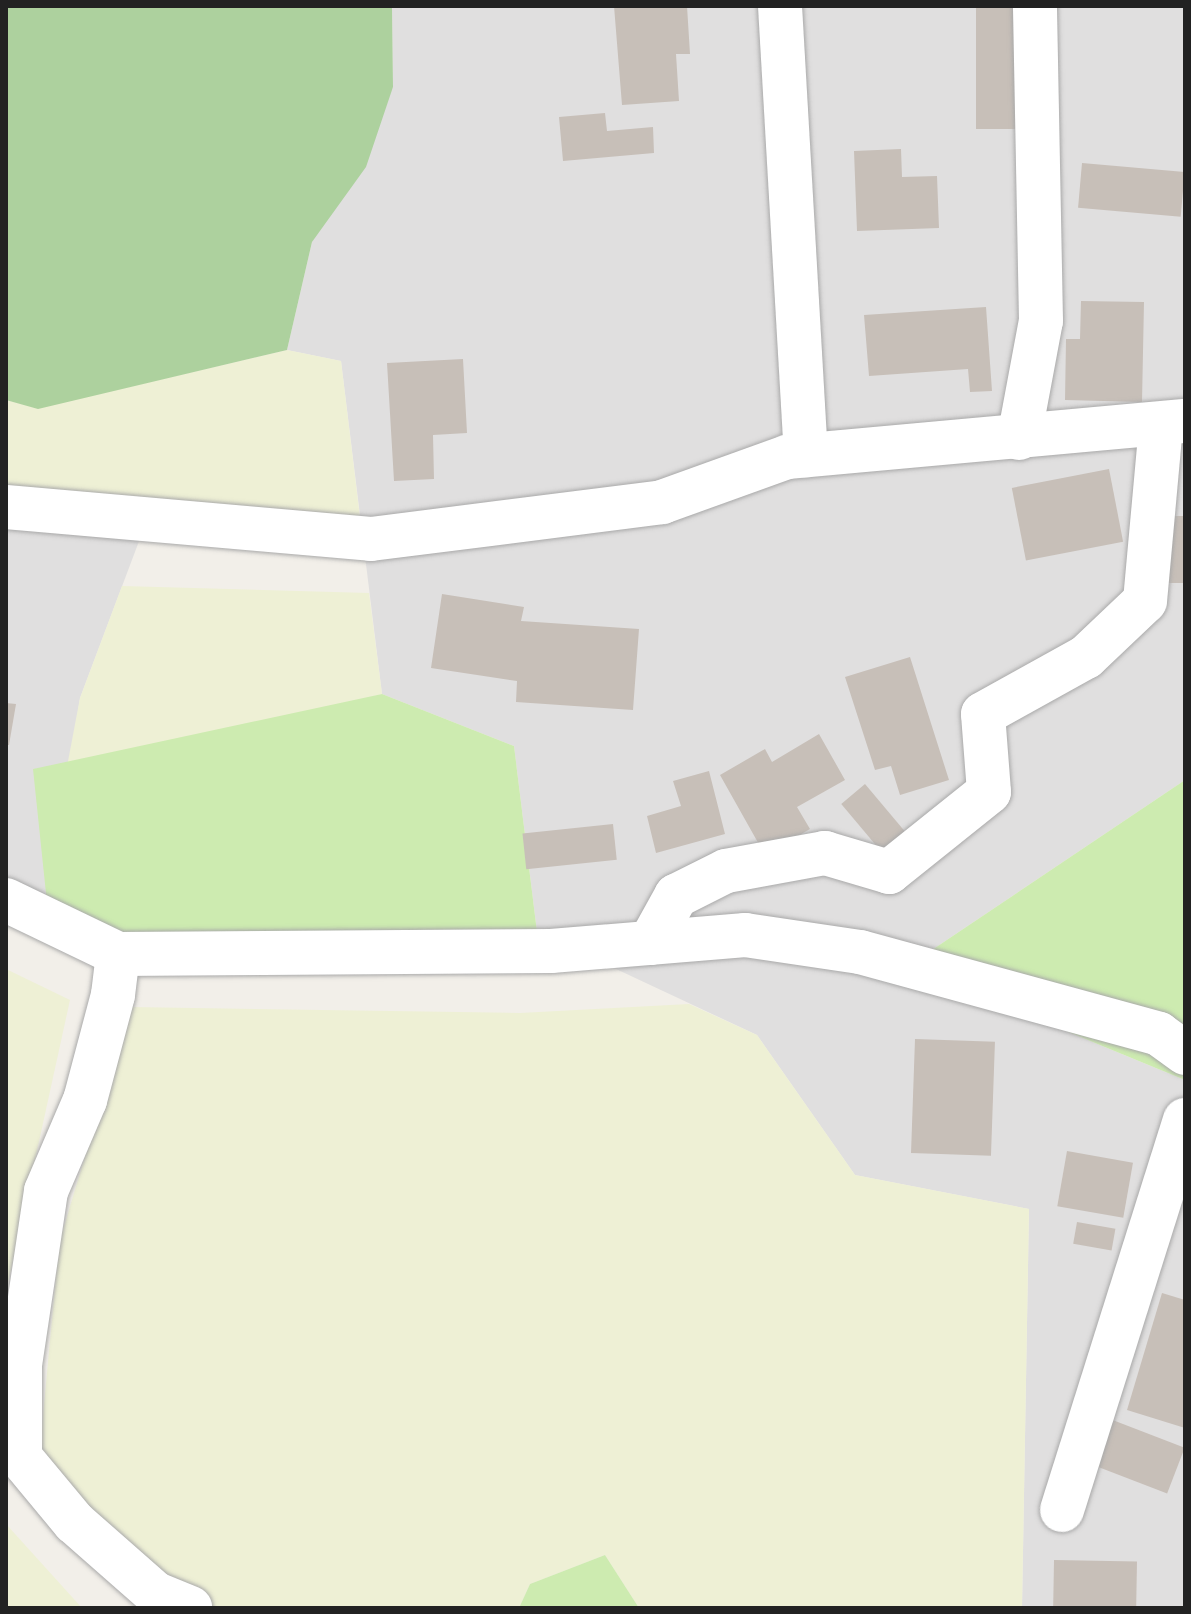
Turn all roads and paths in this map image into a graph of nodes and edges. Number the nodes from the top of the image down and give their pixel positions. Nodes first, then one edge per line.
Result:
1 (780, 6) edge
2 (1035, 6) edge
3 (1173, 423) edge
4 (1019, 438) junction
5 (806, 455) junction
6 (6, 507) edge
7 (6, 900) edge
8 (650, 943) junction
9 (118, 954) junction
10 (1185, 1053) edge
11 (1185, 1120) edge
12 (1062, 1510) dead end
13 (190, 1608) edge

1 - 5 street
2 - 4 street
3 - 4 street
3 - 8 street
4 - 5 street
5 - 6 street
7 - 9 street
8 - 9 street
8 - 10 street
9 - 13 street
11 - 12 street

